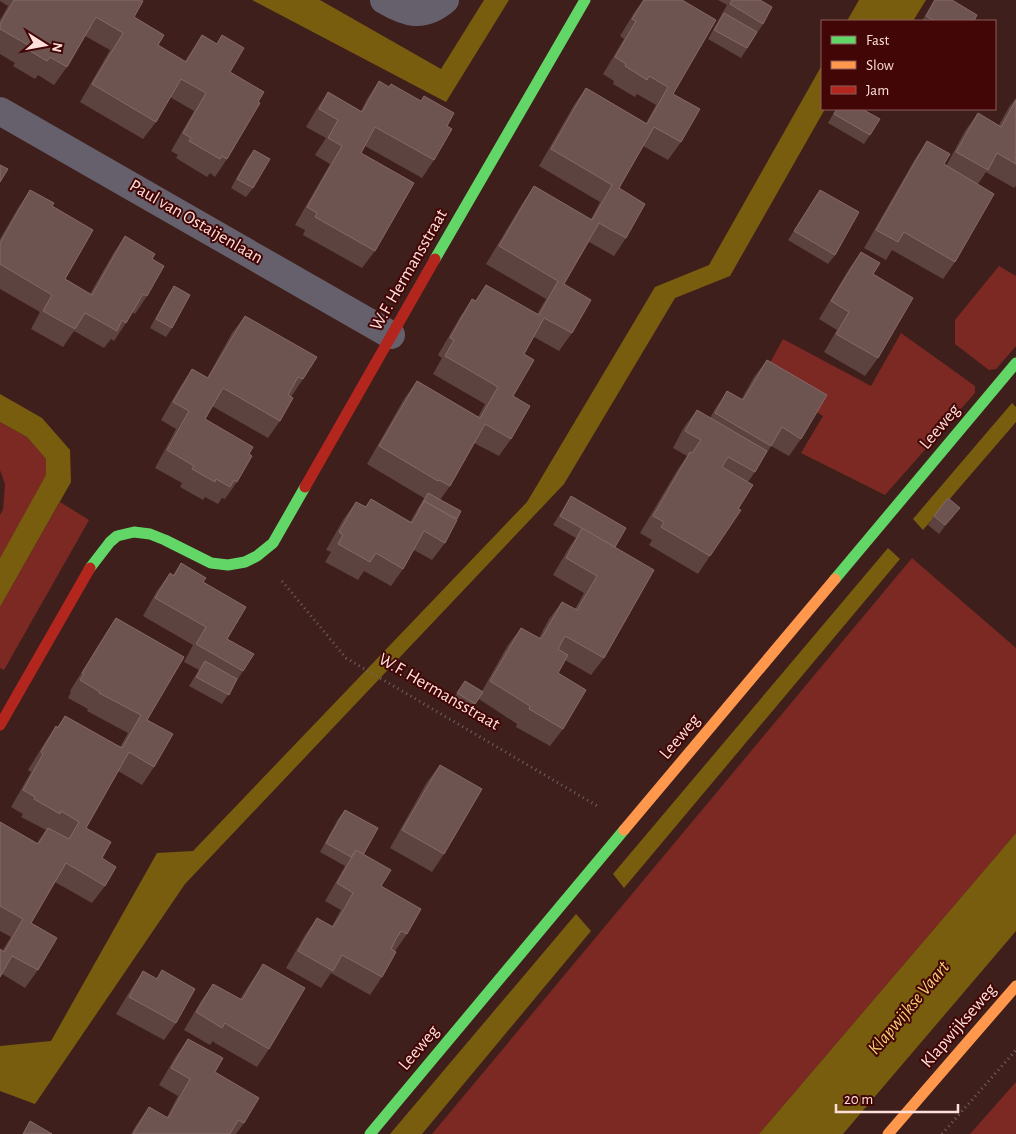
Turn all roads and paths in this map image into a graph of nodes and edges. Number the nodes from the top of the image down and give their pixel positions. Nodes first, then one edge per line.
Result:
1 (384, 0) edge
2 (444, 0) edge
3 (585, 0) edge
4 (0, 111) edge
5 (391, 335) junction
6 (1016, 363) edge
7 (260, 554) junction
8 (0, 725) edge
9 (630, 824) junction
10 (1016, 986) edge
11 (1016, 1050) edge
12 (370, 1134) edge
13 (888, 1134) edge
14 (942, 1134) edge

1 - 2 street
3 - 5 street, W.F. Hermansstraat
4 - 5 street, Paul van Ostaijenlaan
5 - 7 street, W.F. Hermansstraat
6 - 9 street, Leeweg
7 - 8 street, W.F. Hermansstraat
7 - 9 path, W.F. Hermansstraat
9 - 12 street, Leeweg
10 - 13 street, Klapwijkseweg
11 - 14 path

